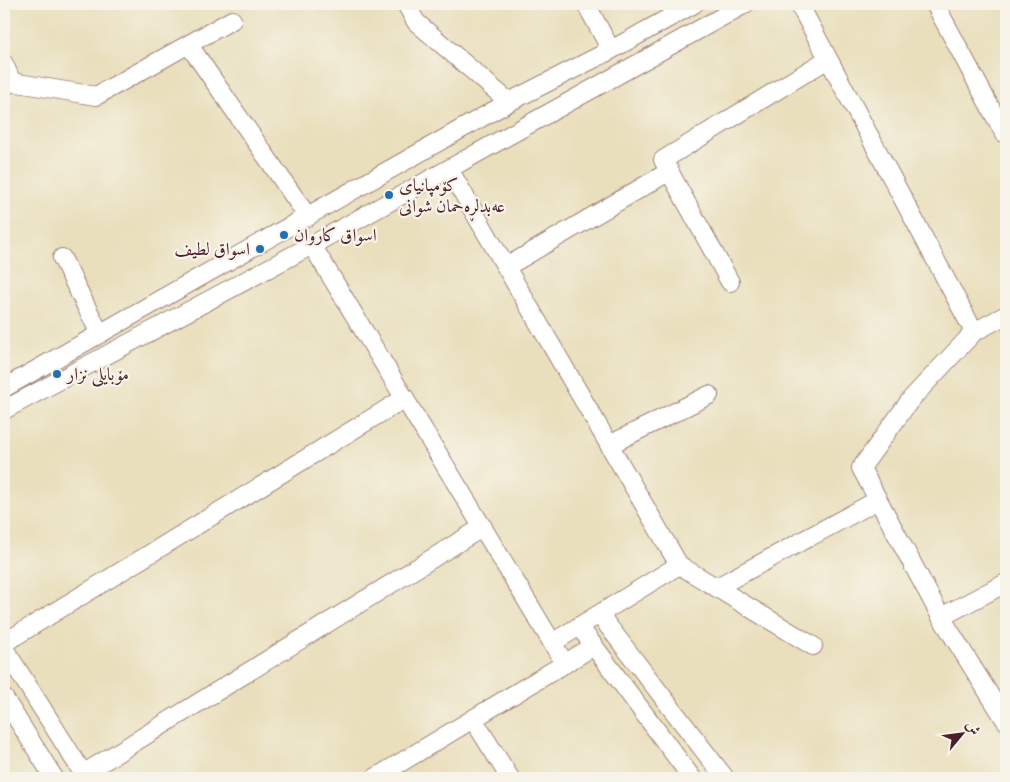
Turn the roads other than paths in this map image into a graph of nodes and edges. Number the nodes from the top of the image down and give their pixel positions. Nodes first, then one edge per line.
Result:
1 (406, 4) edge
2 (586, 4) edge
3 (694, 4) edge
4 (745, 4) edge
5 (799, 4) edge
6 (935, 4) edge
7 (232, 20) dead end
8 (189, 45) junction
9 (611, 50) junction
10 (828, 59) junction
11 (4, 64) edge
12 (8, 84) edge
13 (510, 102) junction
14 (1006, 132) edge
15 (448, 169) junction
16 (670, 171) junction
17 (308, 217) junction
18 (312, 245) junction
19 (62, 258) dead end
20 (506, 267) junction
21 (730, 282) dead end
22 (1006, 315) edge
23 (974, 332) junction
24 (100, 334) junction
25 (4, 388) edge
26 (709, 395) dead end
27 (405, 398) junction
28 (4, 410) edge
29 (609, 445) junction
30 (878, 500) junction
31 (483, 527) junction
32 (679, 565) junction
33 (1006, 583) edge
34 (717, 587) junction
35 (599, 614) junction
36 (941, 617) junction
37 (579, 626) junction
38 (4, 643) edge
39 (552, 643) junction
40 (594, 646) junction
41 (813, 646) dead end
42 (4, 648) edge
43 (565, 664) junction
44 (4, 698) edge
45 (473, 719) junction
46 (1006, 720) edge
47 (85, 776) edge
48 (54, 778) edge
49 (375, 778) edge
50 (510, 778) edge
51 (692, 778) edge
52 (725, 778) edge

1 - 13 street
2 - 9 street
3 - 9 street
4 - 15 street
5 - 10 street
6 - 14 street
7 - 8 street
8 - 12 street
8 - 17 street
9 - 13 street
10 - 16 street
10 - 23 street
11 - 12 street
13 - 17 street
15 - 18 street
15 - 20 street
16 - 20 street
16 - 21 street
17 - 24 street
18 - 27 street
18 - 28 street
19 - 24 street
20 - 29 street
22 - 23 street
23 - 30 street
24 - 25 street
26 - 29 street
27 - 31 street
27 - 38 street
29 - 32 street
30 - 34 street
30 - 36 street
31 - 39 street
31 - 47 street
32 - 34 street
32 - 35 street
33 - 36 street
34 - 41 street
35 - 37 street
35 - 52 street
36 - 46 street
37 - 39 street
37 - 40 street
39 - 43 street
40 - 43 street
40 - 51 street
42 - 47 street
43 - 45 street
44 - 48 street
45 - 49 street
45 - 50 street

